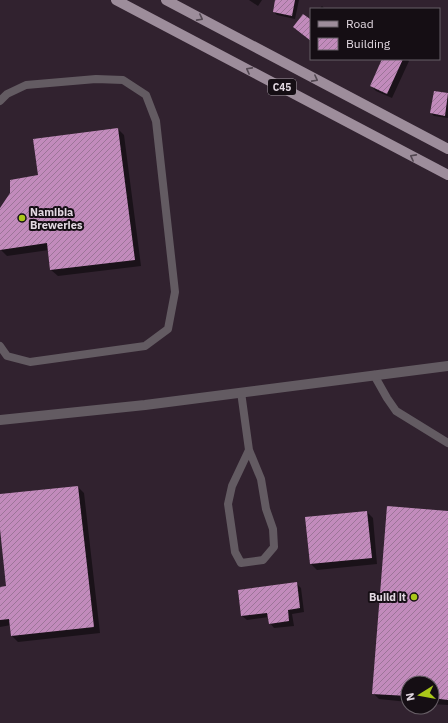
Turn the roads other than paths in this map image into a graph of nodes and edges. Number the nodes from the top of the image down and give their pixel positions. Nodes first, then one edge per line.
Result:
1 (166, 0) edge
2 (118, 1) edge
3 (0, 101) edge
4 (448, 149) edge
5 (448, 175) edge
6 (0, 346) edge
7 (448, 369) edge
8 (374, 375) junction
9 (241, 392) junction
10 (0, 420) edge
11 (448, 443) edge
12 (249, 450) junction

1 -> 4 main road, C45
5 -> 2 main road, C45
3 - 6 lane
7 - 8 street
8 - 9 street
8 - 11 lane
9 - 10 street
9 - 12 lane
12 - 12 lane

